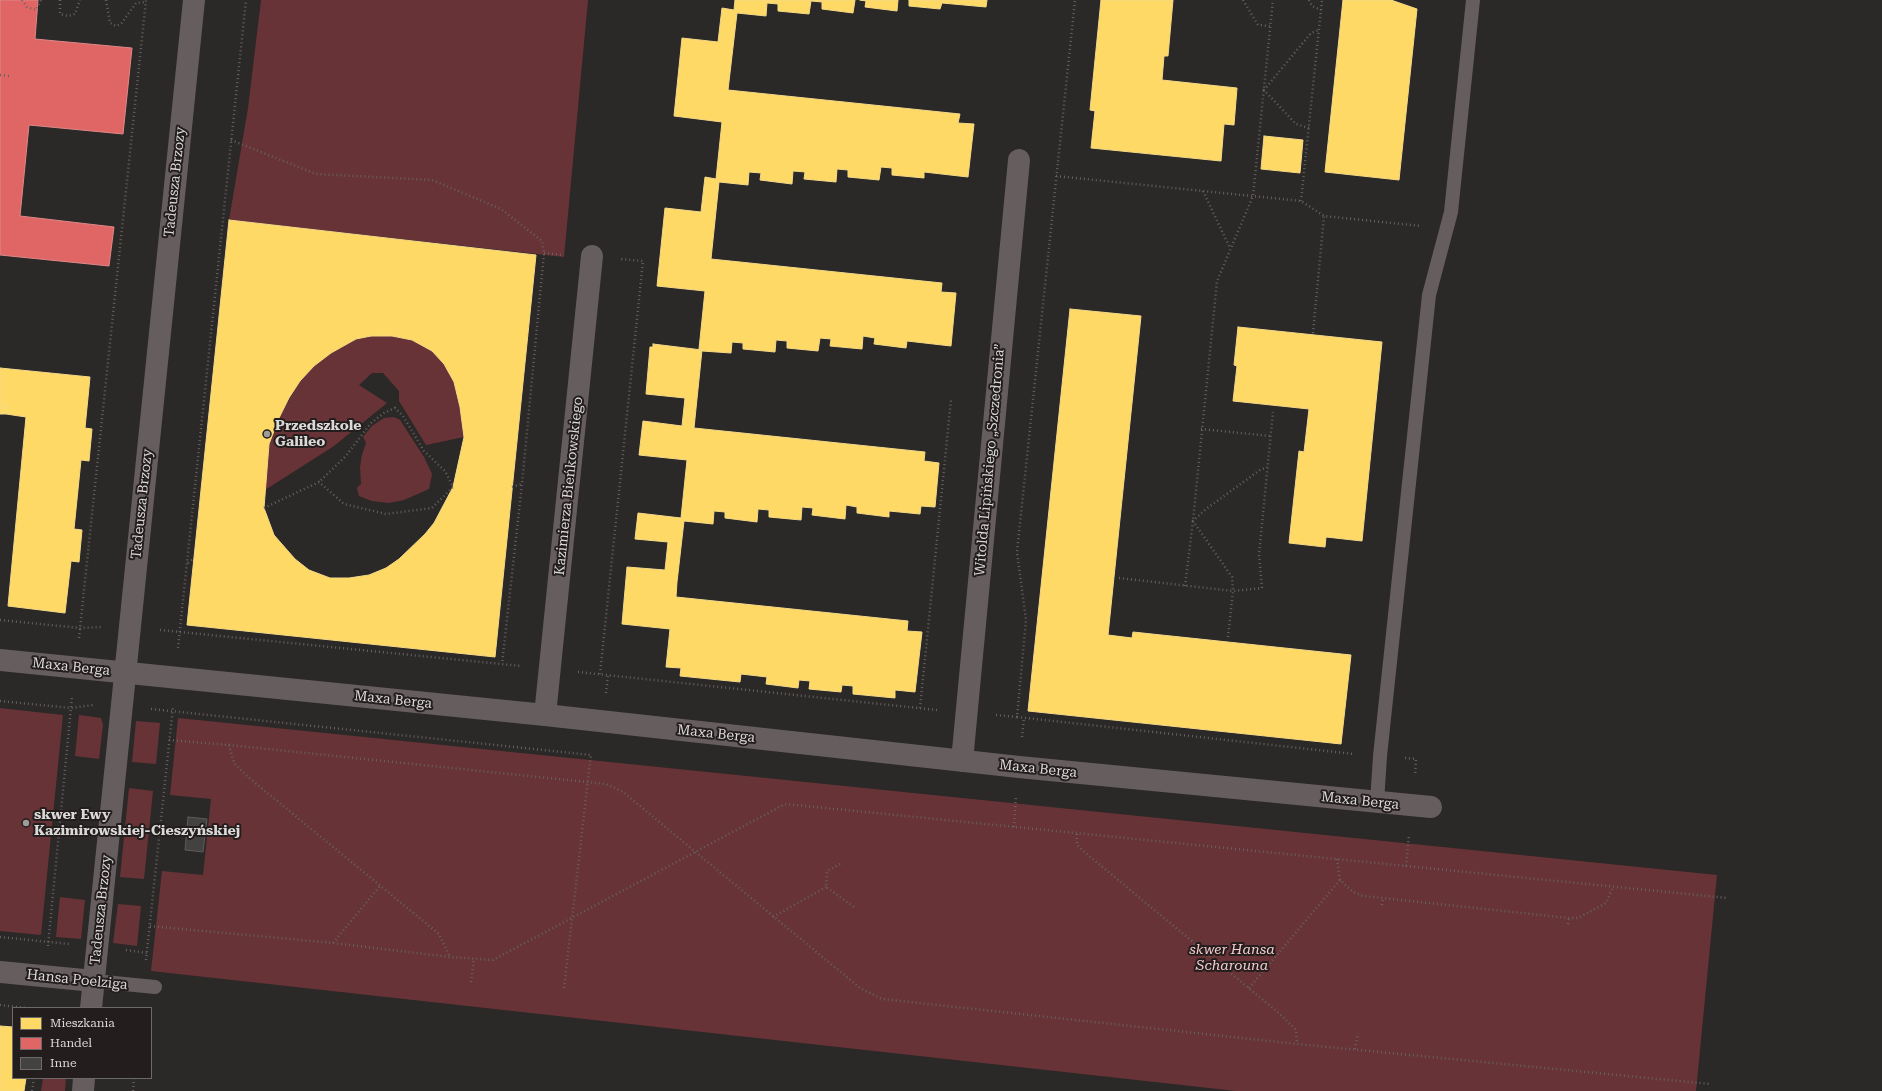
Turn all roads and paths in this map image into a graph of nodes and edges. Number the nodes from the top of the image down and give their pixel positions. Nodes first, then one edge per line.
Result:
1 (22, 0) edge
2 (41, 0) edge
3 (60, 0) edge
4 (80, 0) edge
5 (106, 0) edge
6 (194, 0) edge
7 (246, 0) edge
8 (1075, 0) edge
9 (1243, 0) edge
10 (1273, 0) edge
11 (1309, 0) edge
12 (1322, 0) edge
13 (1473, 0) edge
14 (146, 1) edge
15 (1321, 10) junction
16 (1270, 26) junction
17 (1319, 30) junction
18 (0, 75) edge
19 (9, 76) dead end
20 (1264, 90) junction
21 (1309, 128) junction
22 (231, 140) junction
23 (1019, 160) dead end
24 (1056, 176) junction
25 (1202, 190) junction
26 (1253, 196) junction
27 (1301, 201) junction
28 (1324, 216) junction
29 (1446, 233) junction
30 (1230, 248) junction
31 (592, 256) dead end
32 (643, 261) dead end
33 (1313, 332) dead end
34 (952, 400) dead end
35 (1273, 412) dead end
36 (1201, 429) junction
37 (1270, 436) junction
38 (1267, 467) junction
39 (320, 482) junction
40 (522, 484) junction
41 (512, 487) dead end
42 (264, 508) dead end
43 (1193, 521) junction
44 (194, 558) dead end
45 (187, 564) junction
46 (1119, 578) dead end
47 (1185, 586) junction
48 (1233, 592) junction
49 (0, 620) edge
50 (80, 628) junction
51 (129, 628) junction
52 (180, 632) junction
53 (1228, 637) dead end
54 (0, 660) edge
55 (502, 664) junction
56 (75, 668) junction
57 (550, 669) junction
58 (124, 673) junction
59 (600, 674) junction
60 (176, 678) junction
61 (0, 701) edge
62 (121, 706) junction
63 (71, 708) junction
64 (920, 708) junction
65 (172, 711) junction
66 (966, 712) junction
67 (545, 715) junction
68 (1017, 717) junction
69 (169, 740) junction
70 (229, 745) junction
71 (1380, 756) junction
72 (962, 760) junction
73 (587, 782) junction
74 (1377, 802) junction
75 (1422, 807) joint
76 (1077, 834) junction
77 (694, 852) junction
78 (1337, 859) junction
79 (840, 864) dead end
80 (1340, 880) junction
81 (380, 886) junction
82 (826, 887) junction
83 (1613, 887) junction
84 (1382, 898) junction
85 (1727, 898) dead end
86 (1382, 905) dead end
87 (854, 907) dead end
88 (572, 917) junction
89 (773, 917) junction
90 (1569, 918) junction
91 (1568, 924) dead end
92 (150, 926) junction
93 (0, 937) edge
94 (48, 942) junction
95 (333, 943) junction
96 (450, 957) junction
97 (474, 958) junction
98 (0, 972) edge
99 (44, 976) junction
100 (94, 981) junction
101 (471, 982) dead end
102 (149, 987) joint
103 (564, 988) dead end
104 (1249, 988) junction
105 (0, 1005) edge
106 (17, 1007) edge
107 (91, 1007) edge
108 (1358, 1033) dead end
109 (1297, 1044) junction
110 (1355, 1049) junction
111 (34, 1079) edge
112 (84, 1079) edge
113 (134, 1079) edge
114 (1710, 1084) dead end
115 (32, 1091) edge
116 (83, 1091) edge
117 (133, 1091) edge

1 - 2 path
3 - 4 path
5 - 14 path
6 - 51 street, Tadeusza Brzozy
7 - 22 path
8 - 24 path
9 - 16 path
10 - 16 path
11 - 15 path
12 - 15 path
13 - 29 lane
14 - 50 path
15 - 17 path
16 - 20 path
17 - 20 path
17 - 21 path
18 - 19 path
20 - 21 path
20 - 26 path
21 - 27 path
22 - 40 path
22 - 45 path
23 - 66 street, Witolda Lipińskiego „Szczedronia”
24 - 25 path
24 - 68 path
25 - 26 path
25 - 30 path
26 - 27 path
26 - 30 path
27 - 28 path
28 - 29 path
28 - 33 path
29 - 71 lane
30 - 36 path
31 - 57 street, Kazimierza Bieńkowskiego
32 - 59 path
34 - 64 path
35 - 37 path
36 - 37 path
36 - 43 path
37 - 38 path
38 - 43 path
38 - 48 path
39 - 39 path
39 - 42 path
40 - 41 path
40 - 55 path
43 - 47 path
43 - 48 path
44 - 45 path
45 - 52 path
46 - 47 path
47 - 48 path
48 - 53 path
49 - 50 path
50 - 51 path
50 - 56 path
51 - 52 path
51 - 58 street, Tadeusza Brzozy
52 - 55 path
52 - 60 path
54 - 56 street, Maxa Berga
55 - 57 path
56 - 58 street, Maxa Berga
56 - 63 path
57 - 59 path
57 - 67 street, Kazimierza Bieńkowskiego
58 - 60 street, Maxa Berga
58 - 62 street, Tadeusza Brzozy
59 - 64 path
60 - 65 path
60 - 67 street, Maxa Berga
61 - 63 path
62 - 63 path
62 - 65 path
62 - 100 street, Tadeusza Brzozy
63 - 94 path
64 - 66 path
65 - 69 path
65 - 73 path
66 - 68 path
66 - 72 street, Witolda Lipińskiego „Szczedronia”
67 - 72 street, Maxa Berga
68 - 71 path
69 - 70 path
69 - 92 path
70 - 73 path
70 - 81 path
71 - 74 lane
71 - 75 path
72 - 74 street, Maxa Berga
73 - 77 path
73 - 88 path
74 - 75 street, Maxa Berga
76 - 77 path
76 - 78 path
76 - 104 path
77 - 88 path
77 - 89 path
78 - 80 path
78 - 83 path
79 - 82 path
80 - 84 path
80 - 104 path
81 - 95 path
81 - 96 path
82 - 87 path
82 - 89 path
83 - 85 path
83 - 90 path
84 - 86 path
84 - 90 path
88 - 97 path
88 - 103 path
89 - 109 path
90 - 91 path
92 - 95 path
92 - 102 path
93 - 94 path
94 - 99 path
95 - 96 path
96 - 97 path
97 - 101 path
98 - 99 street, Hansa Poelziga
99 - 100 street, Hansa Poelziga
100 - 102 lane, Hansa Poelziga
100 - 107 street, Tadeusza Brzozy
104 - 109 path
105 - 106 path
108 - 110 path
109 - 110 path
110 - 114 path
111 - 115 path
112 - 116 street
113 - 117 path

